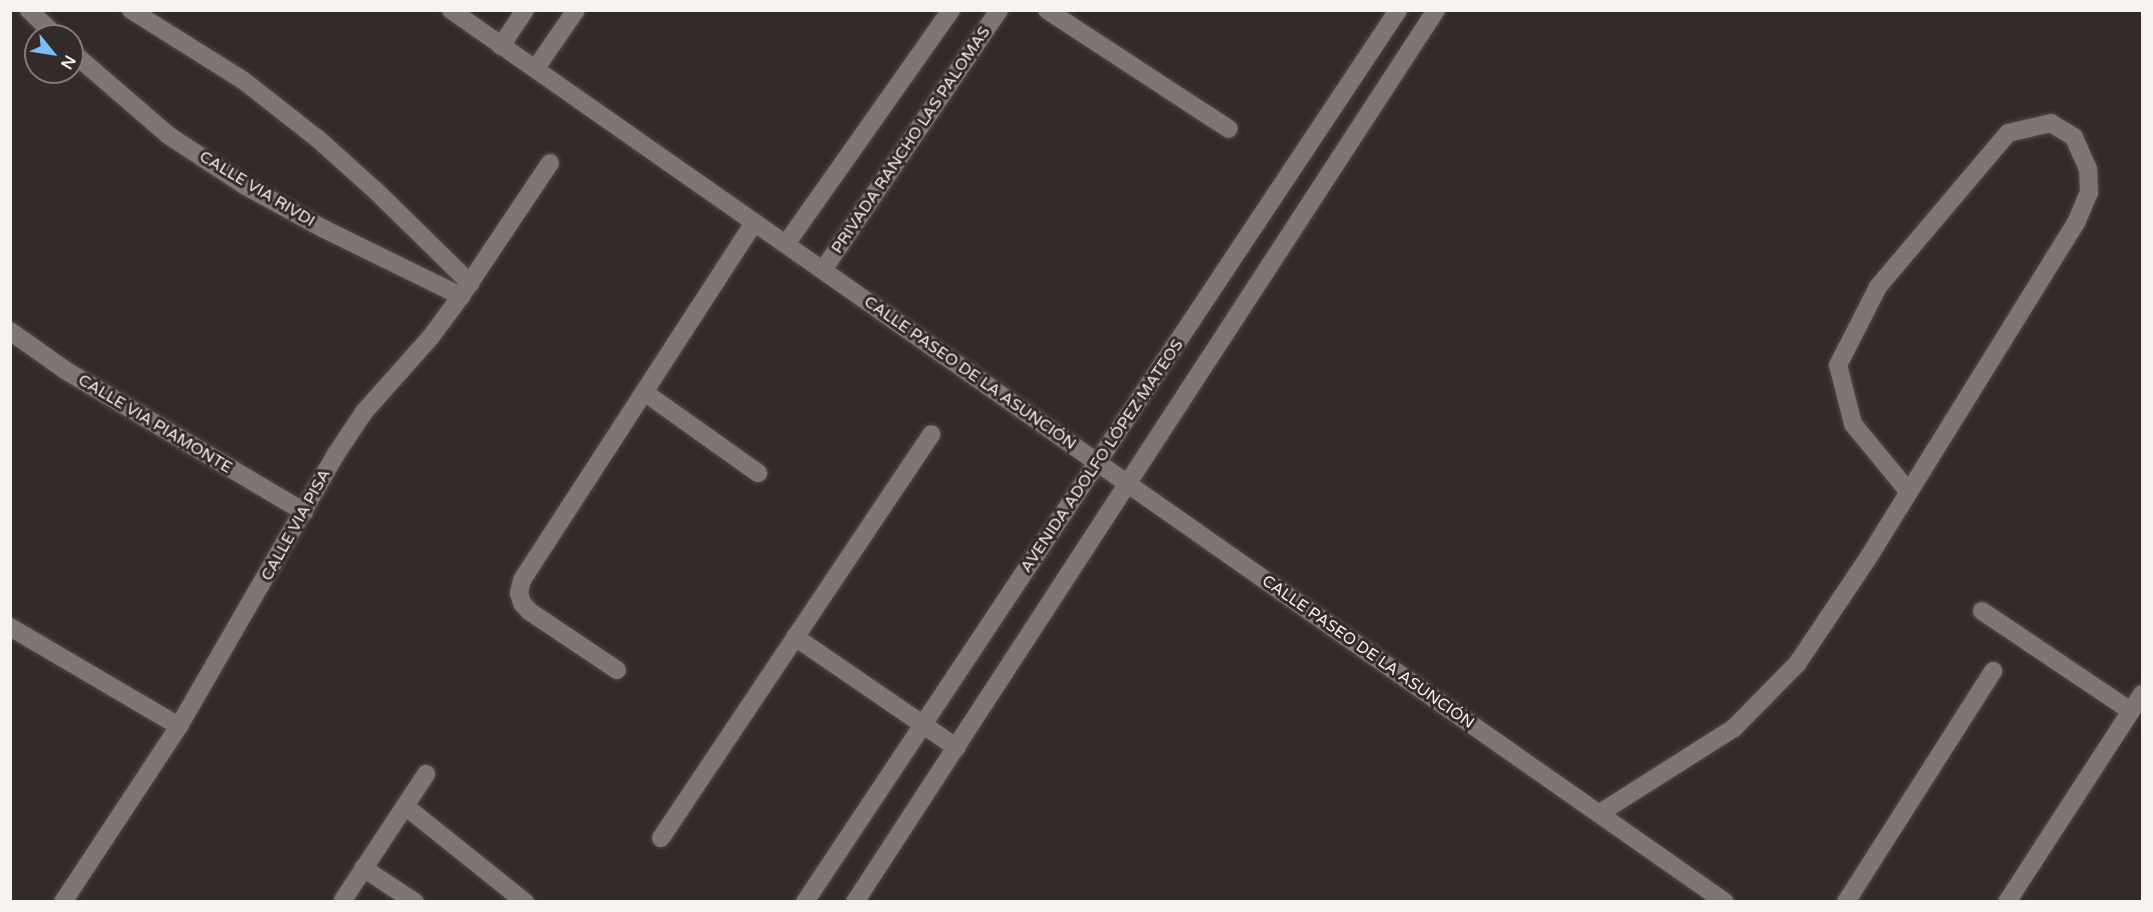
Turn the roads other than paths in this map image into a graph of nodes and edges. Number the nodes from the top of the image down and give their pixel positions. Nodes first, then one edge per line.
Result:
1 (29, 10) edge
2 (131, 10) edge
3 (451, 10) edge
4 (525, 10) edge
5 (576, 10) edge
6 (951, 10) edge
7 (999, 10) edge
8 (1047, 10) edge
9 (1398, 10) edge
10 (1436, 10) edge
11 (44, 24) edge
12 (501, 46) junction
13 (84, 62) edge
14 (536, 68) junction
15 (1229, 129) dead end
16 (550, 163) dead end
17 (754, 223) junction
18 (786, 244) junction
19 (823, 270) junction
20 (466, 290) junction
21 (10, 331) edge
22 (644, 392) junction
23 (931, 434) dead end
24 (1098, 463) junction
25 (758, 472) dead end
26 (1128, 484) junction
27 (1908, 491) junction
28 (304, 512) junction
29 (1982, 611) dead end
30 (10, 627) edge
31 (795, 637) junction
32 (617, 670) dead end
33 (1993, 671) dead end
34 (2142, 694) edge
35 (2131, 711) junction
36 (923, 725) junction
37 (179, 726) junction
38 (957, 748) junction
39 (426, 774) dead end
40 (405, 806) junction
41 (1600, 813) junction
42 (661, 838) dead end
43 (363, 868) junction
44 (343, 900) dead end
45 (63, 902) edge
46 (415, 902) edge
47 (525, 902) edge
48 (805, 902) edge
49 (855, 902) edge
50 (1725, 902) edge
51 (1846, 902) edge
52 (2007, 902) edge

1 - 11 street
2 - 20 street
3 - 12 street, CALLE PASEO DE LA ASUNCIÓN
4 - 12 street
5 - 14 street
6 - 18 street
7 - 19 street, PRIVADA RANCHO LAS PALOMAS
8 - 15 street
9 - 24 street, AVENIDA ADOLFO LÓPEZ MATEOS
10 - 26 street
12 - 14 street, CALLE PASEO DE LA ASUNCIÓN
13 - 20 street, CALLE VIA RIVDI
14 - 17 street, CALLE PASEO DE LA ASUNCIÓN
16 - 20 street, CALLE VIA PISA
17 - 18 street, CALLE PASEO DE LA ASUNCIÓN
17 - 22 street
18 - 19 street, CALLE PASEO DE LA ASUNCIÓN
19 - 24 street, CALLE PASEO DE LA ASUNCIÓN
20 - 28 street, CALLE VIA PISA
21 - 28 street, CALLE VIA PIAMONTE
22 - 25 street
22 - 32 street
23 - 31 street
24 - 26 street, CALLE PASEO DE LA ASUNCIÓN
24 - 36 street, AVENIDA ADOLFO LÓPEZ MATEOS
26 - 38 street
26 - 41 street, CALLE PASEO DE LA ASUNCIÓN
27 - 27 street
27 - 41 street
28 - 37 street, CALLE VIA PISA
29 - 35 street
30 - 37 street
31 - 36 street
31 - 42 street
33 - 51 street
34 - 35 street
35 - 52 street
36 - 38 street
36 - 48 street, AVENIDA ADOLFO LÓPEZ MATEOS
37 - 45 street, CALLE VIA PISA
38 - 49 street
39 - 40 street
40 - 43 street
40 - 47 street
41 - 50 street, CALLE PASEO DE LA ASUNCIÓN
43 - 44 street
43 - 46 street

